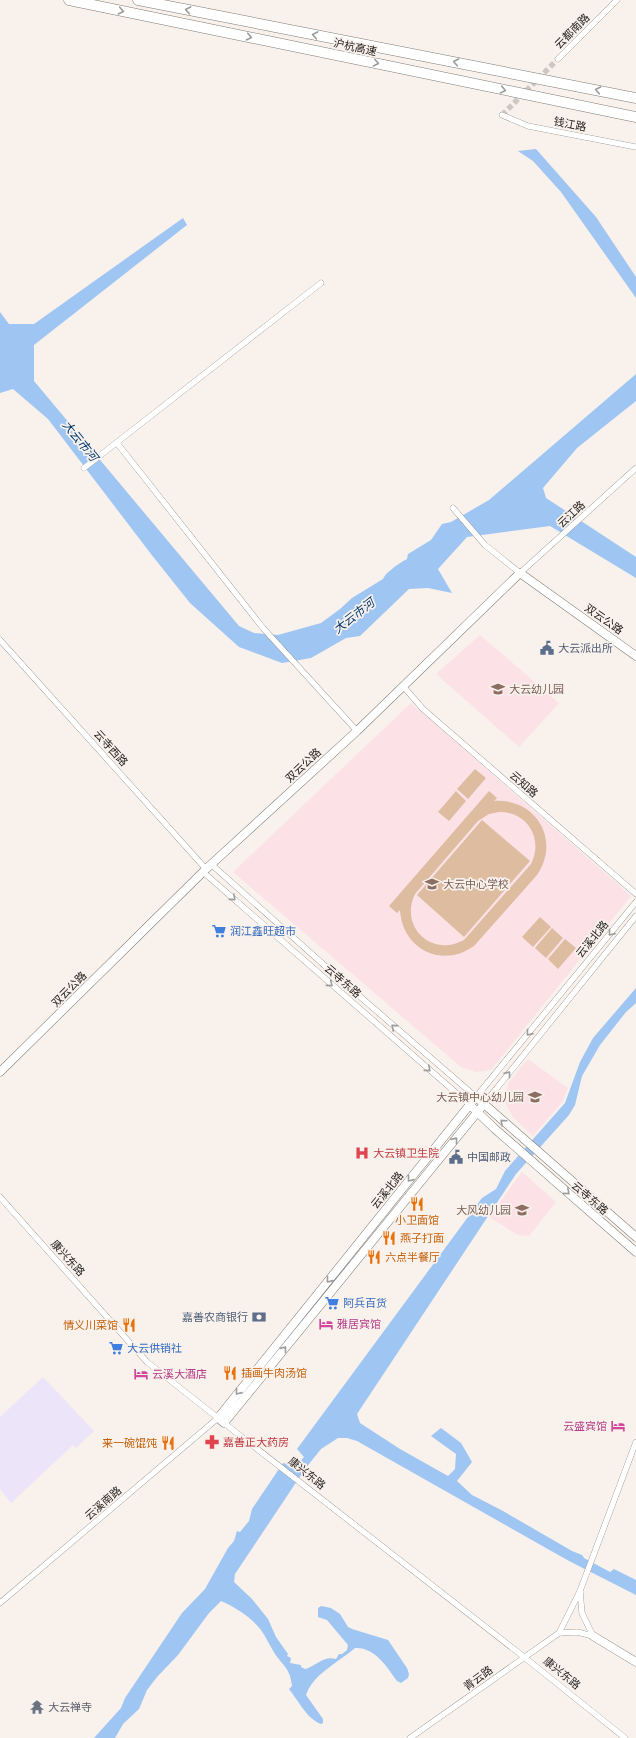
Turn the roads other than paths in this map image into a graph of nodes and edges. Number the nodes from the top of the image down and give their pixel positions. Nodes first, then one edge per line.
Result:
1 (69, 0) edge
2 (138, 0) edge
3 (617, 0) edge
4 (558, 60) tunnel mouth
5 (636, 98) edge
6 (502, 115) dead end
7 (636, 117) edge
8 (636, 147) edge
9 (321, 283) dead end
10 (117, 443) junction
11 (84, 468) dead end
12 (636, 468) edge
13 (453, 508) dead end
14 (520, 573) junction
15 (0, 640) edge
16 (636, 656) edge
17 (403, 686) junction
18 (357, 730) junction
19 (207, 868) junction
20 (636, 894) edge
21 (636, 902) edge
22 (636, 916) edge
23 (0, 1072) edge
24 (476, 1097) junction
25 (484, 1104) junction
26 (470, 1105) junction
27 (477, 1112) junction
28 (0, 1198) edge
29 (636, 1237) edge
30 (636, 1252) edge
31 (221, 1420) junction
32 (636, 1442) edge
33 (580, 1591) junction
34 (0, 1603) edge
35 (559, 1634) junction
36 (593, 1636) junction
37 (524, 1657) junction
38 (636, 1662) edge
39 (410, 1738) edge
40 (625, 1738) edge

1 -> 7 highway, 沪杭高速
5 -> 2 highway, 沪杭高速
3 - 4 street, 云都南路
6 - 8 street, 钱江路
9 - 10 street
10 - 11 street
10 - 18 street
12 - 14 street, 云江路
13 - 14 street
14 - 16 street, 双云公路
14 - 17 street, 双云公路
15 - 19 street, 云寺西路
17 - 18 street, 双云公路
17 - 20 street, 云知路
18 - 19 street, 双云公路
19 - 23 street, 双云公路
24 -> 19 street, 云寺东路
19 -> 26 street, 云寺东路
21 -> 24 street, 云溪北路
25 -> 22 street, 云溪北路
24 - 25 street, 云寺东路
24 - 26 street, 云溪北路
25 - 27 street, 云溪北路
29 -> 25 street, 云寺东路
26 - 27 street, 云寺东路
26 -> 31 street, 云溪北路
27 -> 30 street, 云寺东路
31 -> 27 street, 云溪北路
28 - 31 street, 康兴东路
31 - 34 street, 云溪南路
31 - 37 street, 康兴东路
32 - 33 street
33 - 35 street
33 - 36 street
35 - 36 street, 青云路
35 - 37 street, 青云路
36 - 38 street
37 - 39 street, 青云路
37 - 40 street, 康兴东路

